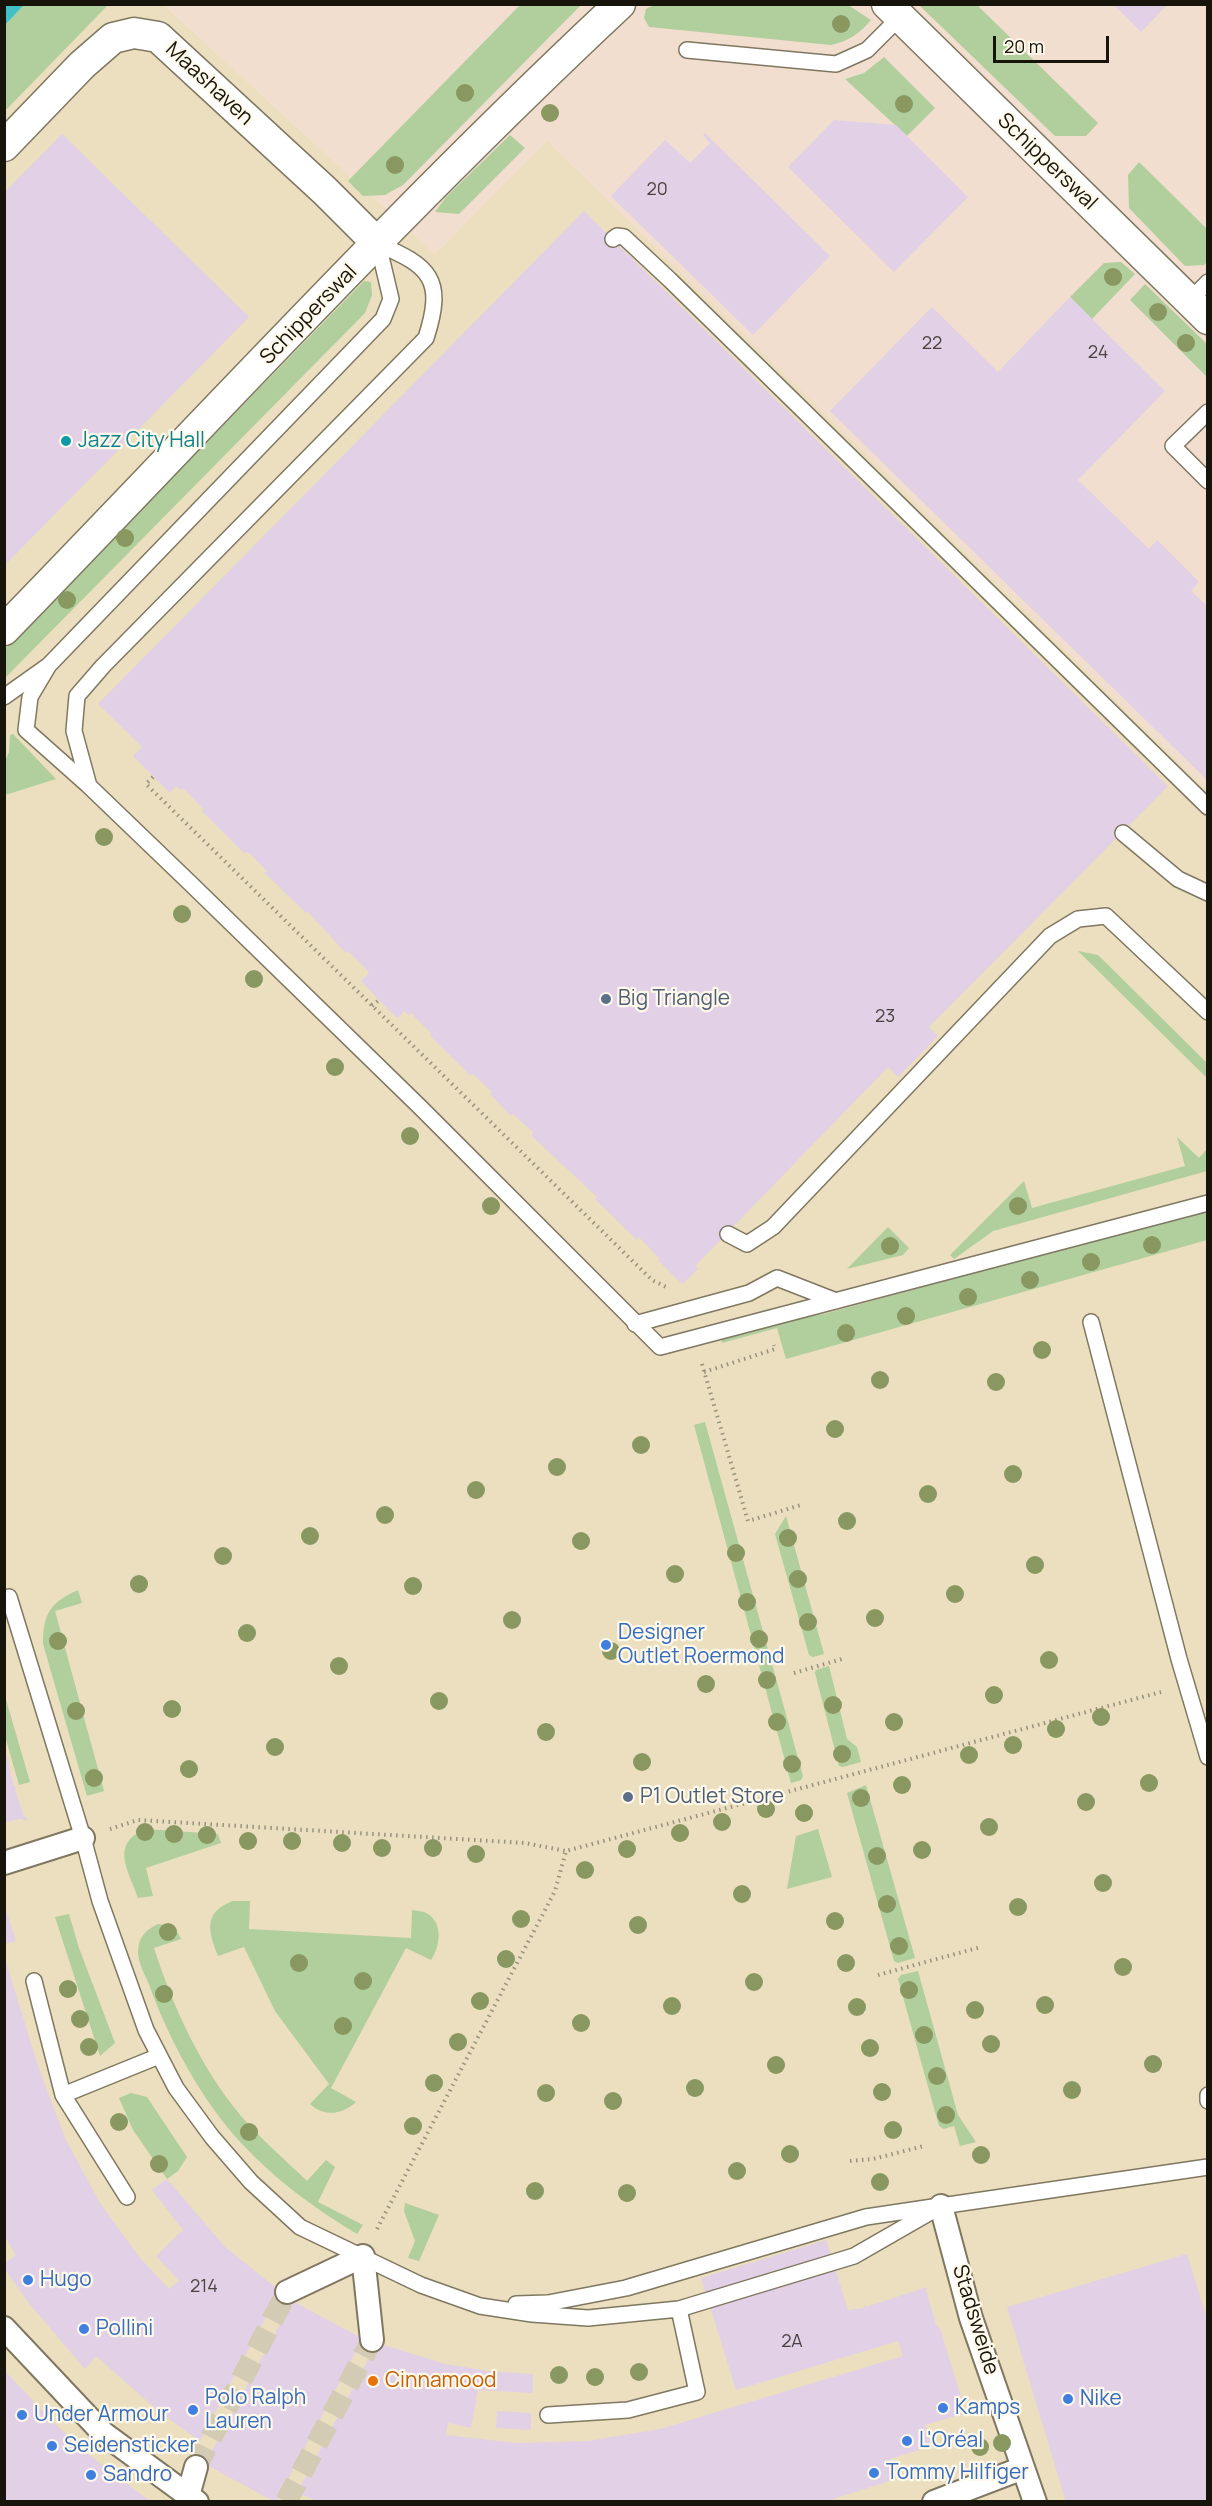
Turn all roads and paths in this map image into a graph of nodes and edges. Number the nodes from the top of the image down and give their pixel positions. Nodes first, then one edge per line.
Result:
1 (620, 4) edge
2 (893, 11) edge
3 (687, 50) dead end
4 (4, 146) edge
5 (613, 239) dead end
6 (378, 244) junction
7 (1202, 301) edge
8 (1208, 412) edge
9 (1208, 481) edge
10 (4, 630) edge
11 (49, 665) junction
12 (4, 698) edge
13 (153, 777) dead end
14 (89, 786) junction
15 (1208, 807) edge
16 (1123, 833) dead end
17 (1208, 894) edge
18 (379, 1000) dead end
19 (372, 1006) junction
20 (1208, 1012) edge
21 (1208, 1203) edge
22 (728, 1234) dead end
23 (836, 1301) junction
24 (687, 1309) junction
25 (1091, 1322) dead end
26 (635, 1324) junction
27 (704, 1372) dead end
28 (801, 1505) dead end
29 (4, 1599) edge
30 (842, 1659) dead end
31 (794, 1673) dead end
32 (1187, 1686) junction
33 (1208, 1757) edge
34 (83, 1838) junction
35 (566, 1851) junction
36 (4, 1863) edge
37 (981, 1947) dead end
38 (878, 1975) dead end
39 (34, 1981) dead end
40 (159, 2056) junction
41 (63, 2095) junction
42 (1208, 2095) edge
43 (1208, 2101) edge
44 (924, 2146) dead end
45 (849, 2161) dead end
46 (1208, 2167) edge
47 (127, 2197) dead end
48 (941, 2206) junction
49 (363, 2256) junction
50 (287, 2292) tunnel mouth
51 (480, 2306) junction
52 (679, 2308) junction
53 (4, 2328) edge
54 (372, 2340) tunnel mouth
55 (548, 2415) dead end
56 (196, 2467) tunnel mouth
57 (1023, 2468) junction
58 (192, 2499) edge
59 (934, 2502) edge
60 (1035, 2502) edge

1 - 6 street, Schipperswal
2 - 3 lane
2 - 7 street, Schipperswal
4 - 6 street, Maashaven
5 - 15 lane
6 - 10 street, Schipperswal
6 - 11 lane
6 - 14 lane
8 - 9 lane
11 - 12 lane
11 - 14 lane
13 - 19 path
14 - 26 lane
16 - 17 lane
18 - 19 path
19 - 24 path
20 - 22 lane
21 - 23 lane
23 - 24 lane
23 - 26 lane
24 - 26 lane
25 - 32 lane
27 - 28 path
29 - 34 lane
30 - 31 path
32 - 33 lane
32 - 35 path
34 - 35 path
34 - 36 street
34 - 40 lane
35 - 49 path
37 - 38 path
39 - 41 lane
40 - 41 lane
40 - 49 lane
41 - 47 lane
42 - 43 lane
44 - 45 path
46 - 48 lane
48 - 51 lane
48 - 52 lane
48 - 57 street, Stadsweide
49 - 50 street
49 - 51 lane
49 - 54 street
51 - 52 lane
52 - 55 lane
53 - 58 street
56 - 58 street
57 - 59 street
57 - 60 street, Stadsweide

